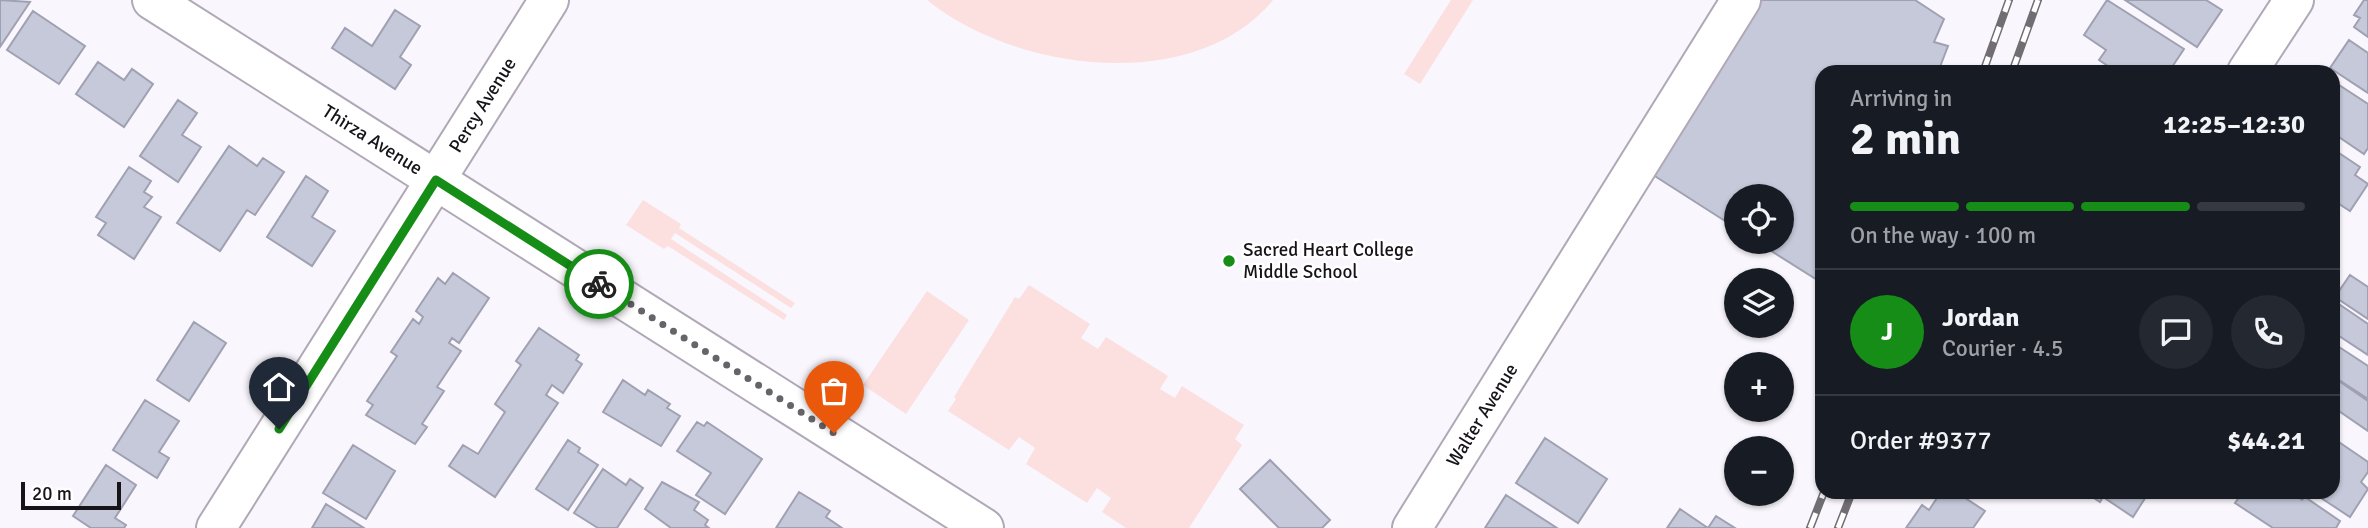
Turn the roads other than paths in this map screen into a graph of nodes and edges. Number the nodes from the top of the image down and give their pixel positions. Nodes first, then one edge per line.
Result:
1 (152, 0) edge
2 (549, 0) edge
3 (1741, 0) edge
4 (2294, 0) edge
5 (2252, 65) edge
6 (436, 180) junction
7 (216, 528) edge
8 (984, 528) edge
9 (1412, 528) edge

1 - 6 street, Thirza Avenue
2 - 6 street, Percy Avenue
3 - 9 street, Walter Avenue
4 - 5 street
6 - 7 street, Percy Avenue
6 - 8 street, Thirza Avenue

